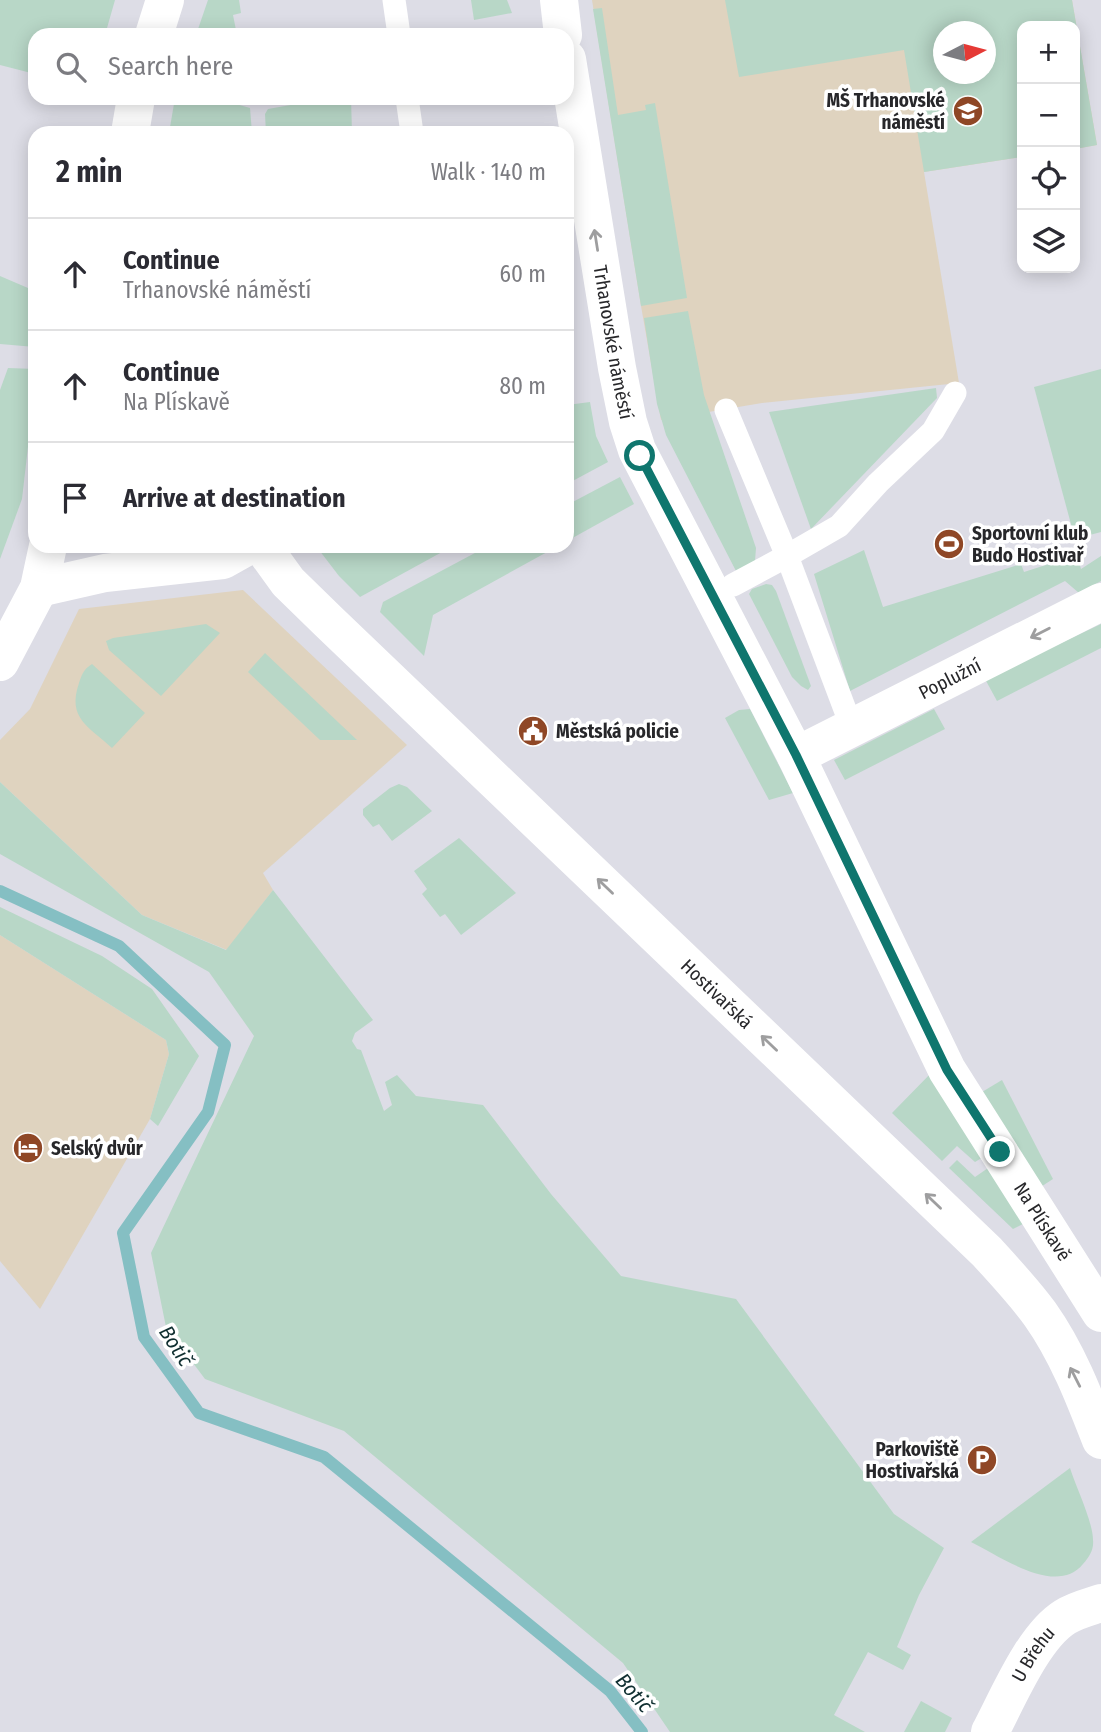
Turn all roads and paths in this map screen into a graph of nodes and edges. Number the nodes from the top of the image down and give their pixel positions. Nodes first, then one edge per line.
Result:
1 (165, 0) edge
2 (394, 0) edge
3 (559, 0) edge
4 (156, 28) edge
5 (398, 28) edge
6 (562, 28) edge
7 (574, 102) edge
8 (135, 105) edge
9 (408, 105) edge
10 (131, 126) edge
11 (411, 126) edge
12 (955, 393) dead end
13 (726, 410) dead end
14 (46, 553) edge
15 (236, 553) edge
16 (267, 553) edge
17 (787, 556) junction
18 (733, 585) dead end
19 (39, 588) junction
20 (1101, 602) edge
21 (0, 662) edge
22 (852, 728) junction
23 (796, 755) junction
24 (1101, 1313) edge
25 (1101, 1440) edge
26 (1101, 1603) edge
27 (990, 1732) edge

1 - 4 street
2 - 5 lane
3 - 6 street
23 -> 7 street, Trhanovské náměstí
8 - 10 street
9 - 11 lane
12 - 17 lane
13 - 17 lane
14 - 19 street
15 - 19 street
25 -> 16 street, Hostivařská
17 - 18 lane
17 - 22 lane
19 - 21 street
20 -> 22 street, Poplužní
22 - 23 street, Poplužní
23 - 24 street, Na Plískavě
26 - 27 street, U Břehu

